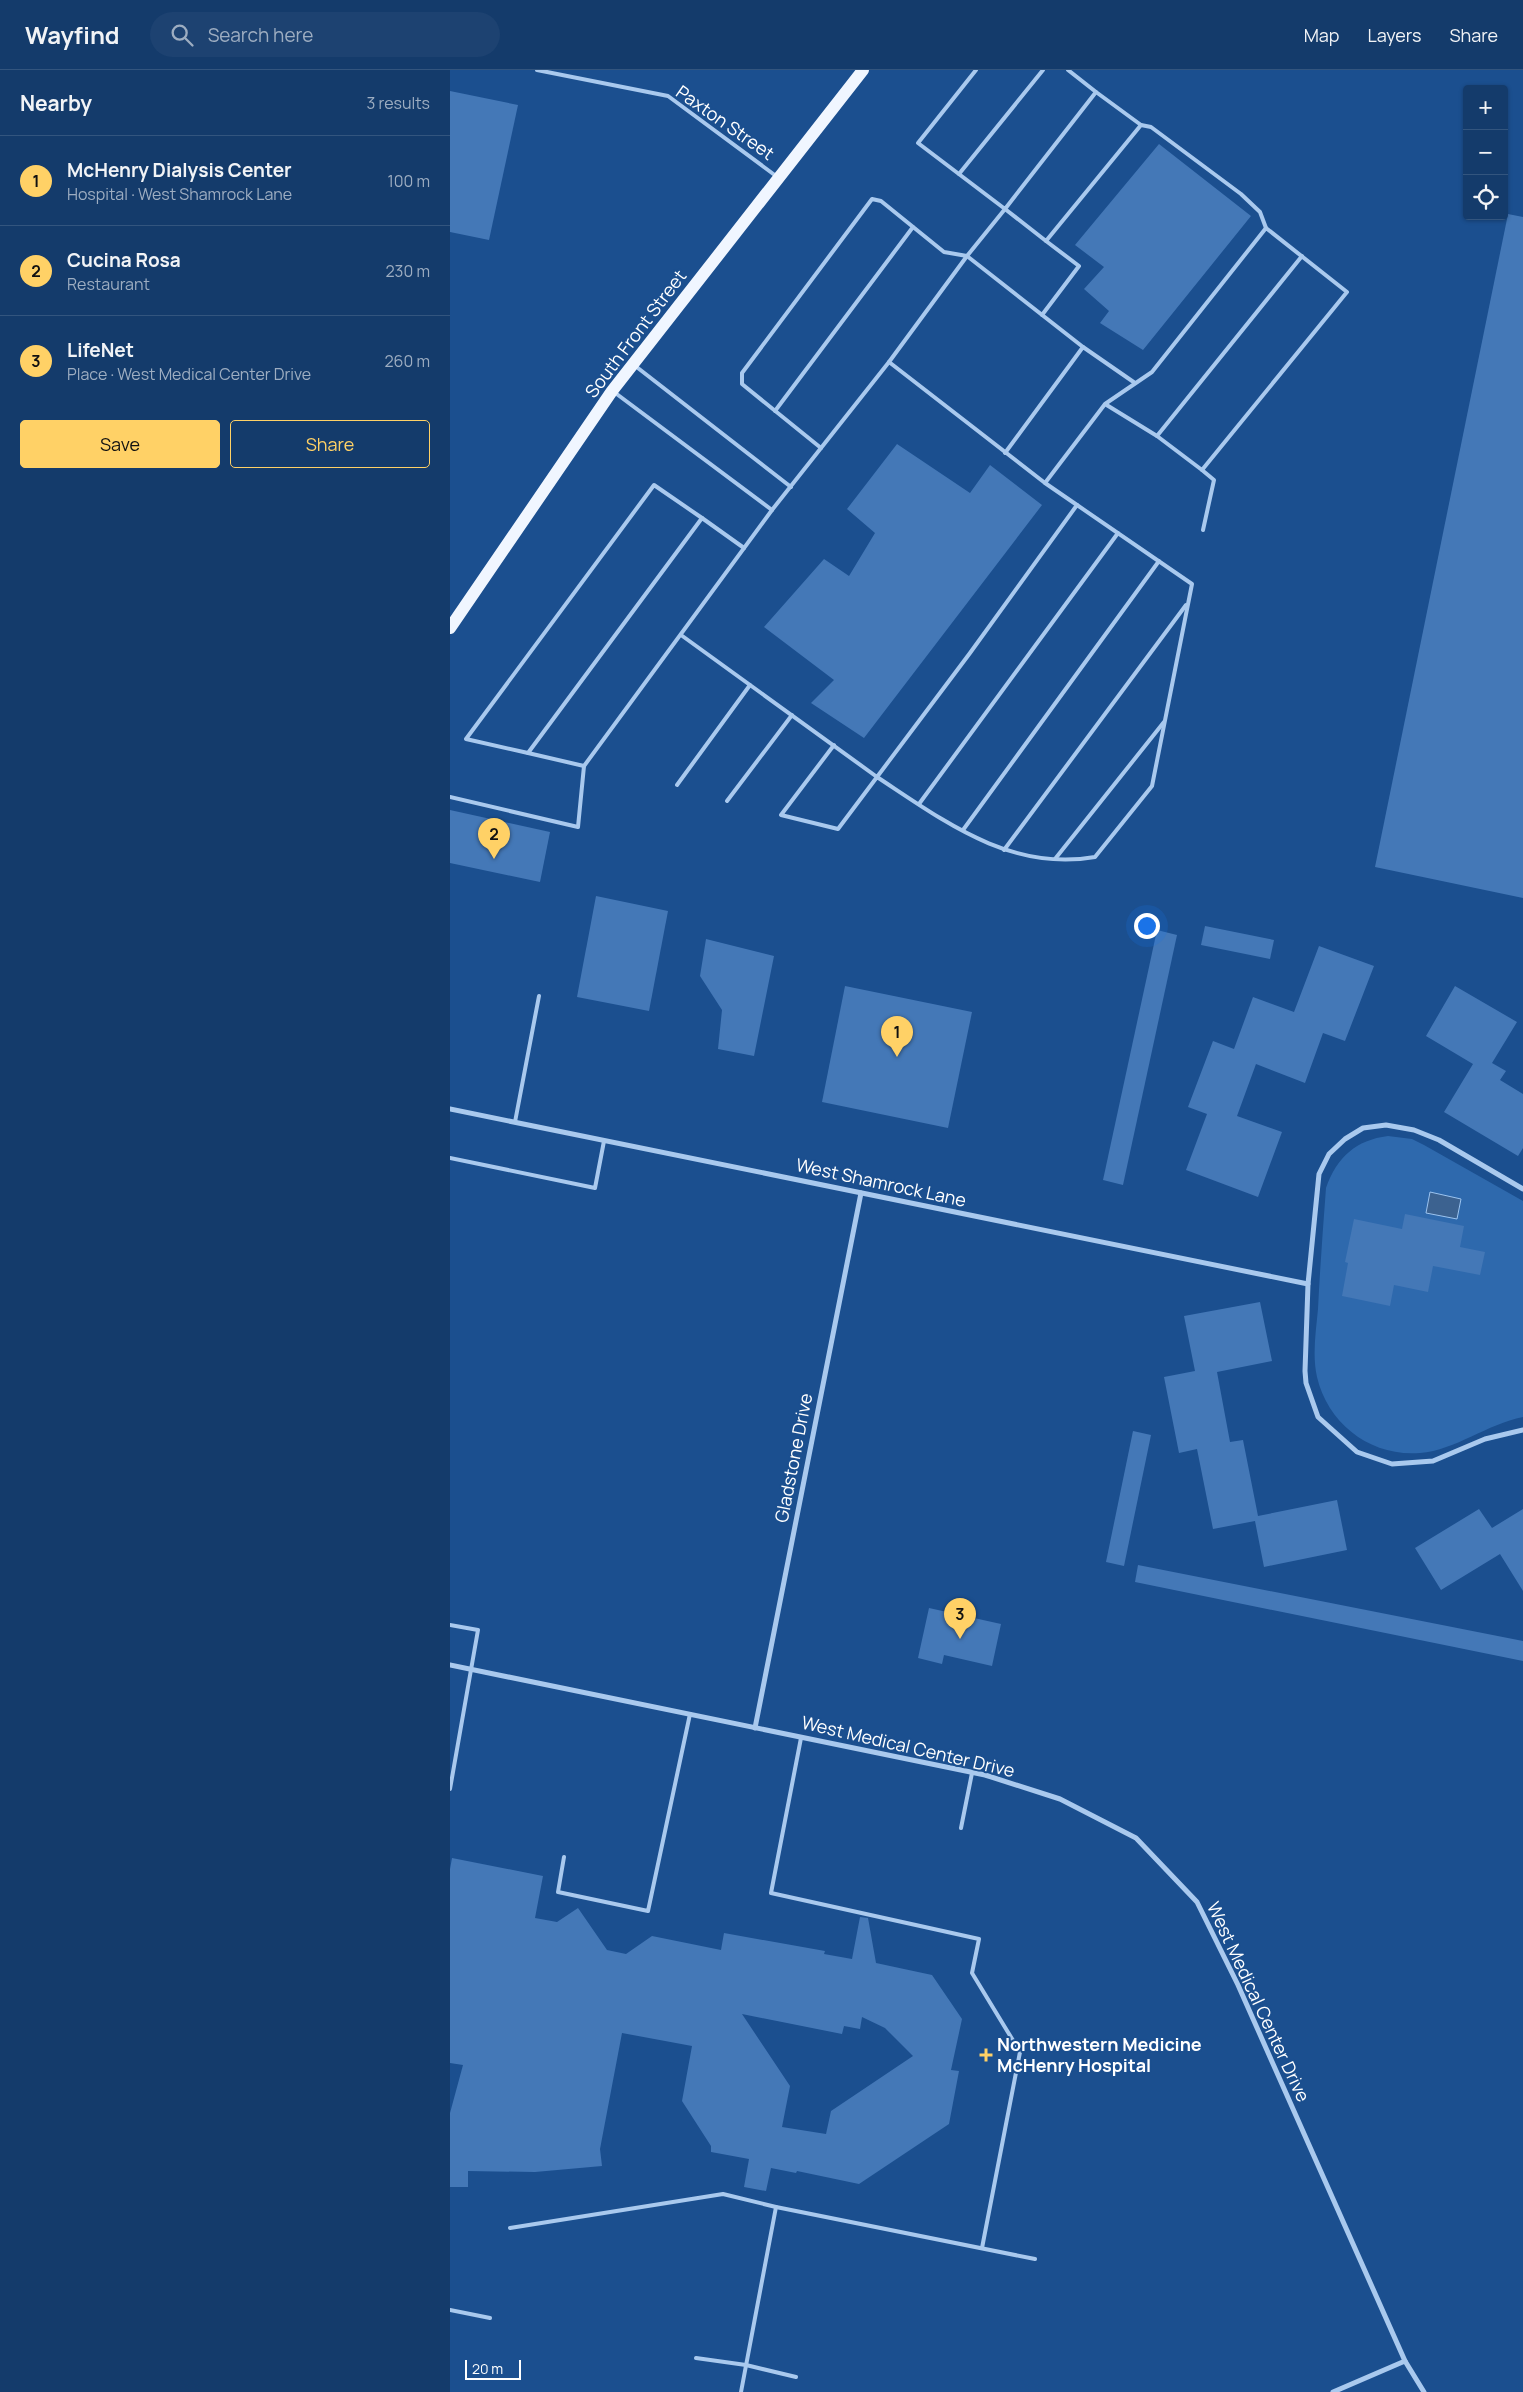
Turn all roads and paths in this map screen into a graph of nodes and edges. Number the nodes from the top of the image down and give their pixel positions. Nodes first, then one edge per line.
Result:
1 (537, 70) edge
2 (863, 70) edge
3 (976, 70) edge
4 (1043, 70) edge
5 (1068, 70) edge
6 (1096, 92) junction
7 (1141, 125) junction
8 (959, 174) junction
9 (779, 178) junction
10 (1005, 210) junction
11 (913, 227) junction
12 (1266, 228) junction
13 (1046, 241) junction
14 (967, 256) junction
15 (1302, 256) junction
16 (1042, 315) junction
17 (1083, 347) junction
18 (889, 362) junction
19 (633, 364) junction
20 (1135, 383) junction
21 (612, 391) junction
22 (1105, 404) junction
23 (775, 411) junction
24 (1157, 436) junction
25 (821, 448) junction
26 (1005, 453) junction
27 (1202, 470) junction
28 (1045, 483) junction
29 (790, 487) junction
30 (1077, 505) junction
31 (772, 510) junction
32 (702, 518) junction
33 (1203, 530) dead end
34 (1118, 534) junction
35 (744, 548) junction
36 (1159, 561) junction
37 (1188, 603) junction
38 (450, 628) edge
39 (680, 635) junction
40 (750, 685) junction
41 (792, 715) junction
42 (1165, 722) junction
43 (834, 745) junction
44 (528, 753) junction
45 (584, 766) junction
46 (877, 777) junction
47 (677, 785) dead end
48 (450, 798) edge
49 (727, 801) dead end
50 (919, 804) junction
51 (963, 830) junction
52 (1004, 850) junction
53 (1054, 859) junction
54 (539, 996) dead end
55 (450, 1108) edge
56 (515, 1122) junction
57 (604, 1140) junction
58 (450, 1158) edge
59 (1523, 1189) edge
60 (861, 1193) junction
61 (1308, 1284) junction
62 (1523, 1430) edge
63 (450, 1625) edge
64 (450, 1665) edge
65 (472, 1670) junction
66 (690, 1714) junction
67 (755, 1728) junction
68 (801, 1738) junction
69 (972, 1772) junction
70 (450, 1789) edge
71 (961, 1828) dead end
72 (564, 1857) dead end
73 (776, 2207) junction
74 (510, 2228) dead end
75 (982, 2248) junction
76 (1035, 2259) dead end
77 (450, 2310) edge
78 (490, 2318) dead end
79 (696, 2358) dead end
80 (1405, 2361) junction
81 (746, 2365) junction
82 (796, 2377) dead end
83 (741, 2392) edge
84 (1333, 2392) edge
85 (1424, 2392) edge

1 - 9 lane, Paxton Street
2 - 9 main road, South Front Street
3 - 8 lane
4 - 8 lane
5 - 6 lane
6 - 7 lane
6 - 10 lane
7 - 12 lane
7 - 13 lane
8 - 10 lane
9 - 19 main road, South Front Street
10 - 13 lane
10 - 14 lane
11 - 14 lane
11 - 23 lane
11 - 23 lane
12 - 15 lane
12 - 20 lane
13 - 16 lane
14 - 16 lane
14 - 18 lane
15 - 24 lane
15 - 27 lane
16 - 17 lane
17 - 20 lane
17 - 26 lane
18 - 25 lane
18 - 26 lane
19 - 21 main road, South Front Street
19 - 29 lane
20 - 22 lane
21 - 31 lane
21 - 38 main road, South Front Street
22 - 24 lane
22 - 28 lane
23 - 25 lane
24 - 27 lane
25 - 29 lane
26 - 28 lane
27 - 33 lane
28 - 30 lane
29 - 31 lane
30 - 34 lane
30 - 46 lane
31 - 35 lane
32 - 35 lane
32 - 44 lane
32 - 44 lane
34 - 36 lane
34 - 50 lane
35 - 39 lane
36 - 37 lane
36 - 51 lane
37 - 42 lane
37 - 52 lane
39 - 40 lane
39 - 45 lane
40 - 41 lane
40 - 47 lane
41 - 43 lane
41 - 49 lane
42 - 53 lane
42 - 53 lane
43 - 46 lane
43 - 46 lane
44 - 45 lane
45 - 48 lane
46 - 50 lane
50 - 51 lane
51 - 52 lane
52 - 53 lane
54 - 56 lane
55 - 56 street, West Shamrock Lane
56 - 57 street, West Shamrock Lane
57 - 58 lane
57 - 60 street, West Shamrock Lane
59 - 61 street
60 - 61 street, West Shamrock Lane
60 - 67 street, Gladstone Drive
61 - 62 street
63 - 65 lane
64 - 65 street, West Medical Center Drive
65 - 66 street, West Medical Center Drive
65 - 70 lane
66 - 67 street, West Medical Center Drive
66 - 72 lane
67 - 68 street, West Medical Center Drive
68 - 69 street, West Medical Center Drive
68 - 75 lane
69 - 71 lane
69 - 80 street, West Medical Center Drive
73 - 74 lane
73 - 75 lane
73 - 81 lane
75 - 76 lane
77 - 78 lane
79 - 81 lane
80 - 84 street
80 - 85 street, West Medical Center Drive
81 - 82 lane
81 - 83 lane

